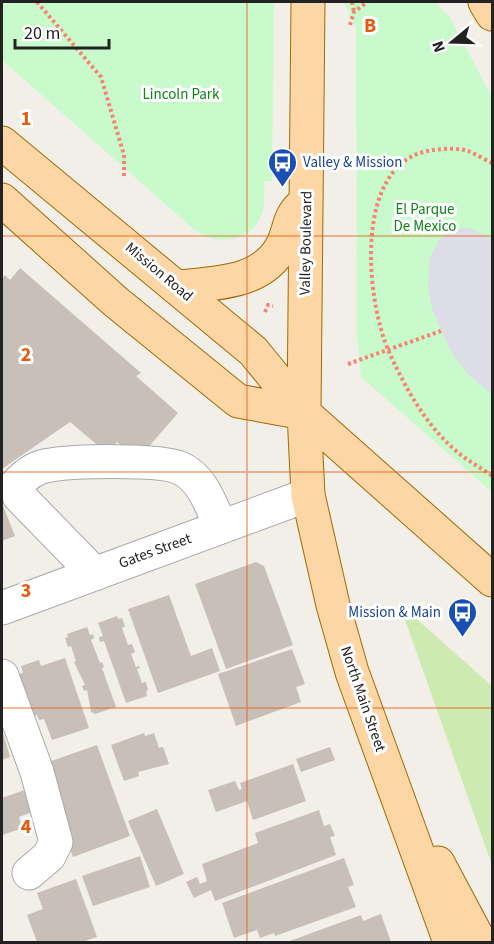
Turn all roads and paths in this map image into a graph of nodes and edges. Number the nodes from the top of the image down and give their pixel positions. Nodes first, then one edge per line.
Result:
1 (37, 2) edge
2 (308, 2) edge
3 (352, 2) edge
4 (367, 2) edge
5 (485, 2) edge
6 (354, 12) junction
7 (492, 14) edge
8 (350, 25) dead end
9 (2, 143) edge
10 (492, 164) edge
11 (124, 177) dead end
12 (2, 200) edge
13 (308, 200) junction
14 (178, 287) junction
15 (276, 306) dead end
16 (265, 312) dead end
17 (441, 332) dead end
18 (389, 351) junction
19 (348, 364) dead end
20 (304, 413) junction
21 (492, 476) edge
22 (308, 495) junction
23 (221, 527) junction
24 (95, 574) junction
25 (492, 580) edge
26 (2, 608) edge
27 (2, 676) edge
28 (400, 807) junction
29 (29, 873) dead end
30 (450, 942) edge
31 (480, 942) edge

1 - 11 path
2 - 13 main road, Valley Boulevard
3 - 6 path
4 - 6 path
5 - 7 main road
6 - 8 path
9 - 14 main road, Mission Road
10 - 18 path
12 - 20 main road
13 - 14 main road
13 - 20 main road, Valley Boulevard
14 - 20 main road, Mission Road
15 - 16 path
17 - 18 path
18 - 19 path
18 - 21 path
20 - 22 main road, North Main Street
20 - 25 main road, Mission Road
22 - 23 street, Gates Street
22 - 28 main road, North Main Street
23 - 24 street, Gates Street
23 - 24 street
24 - 26 street, Gates Street
27 - 29 street
28 - 30 main road, North Main Street
28 - 31 main road

